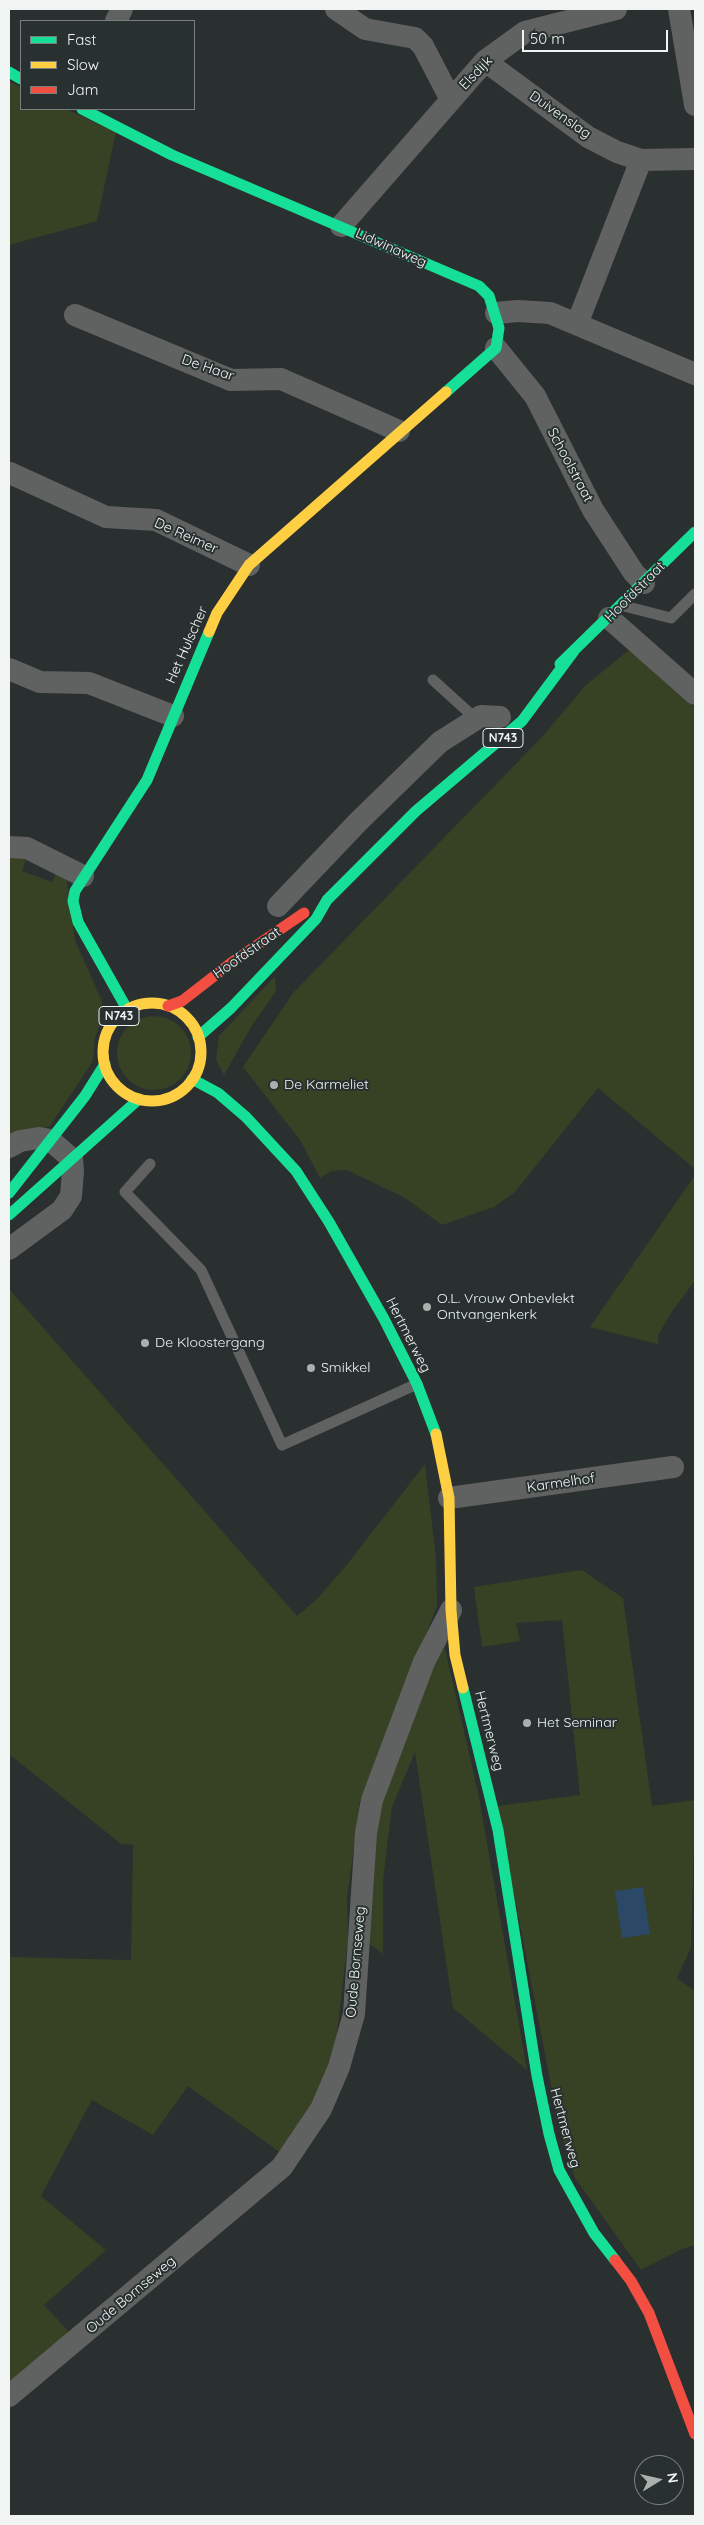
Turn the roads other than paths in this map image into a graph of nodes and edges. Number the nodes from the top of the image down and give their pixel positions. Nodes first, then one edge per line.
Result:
1 (336, 9) edge
2 (612, 9) edge
3 (680, 9) edge
4 (485, 60) junction
5 (9, 72) edge
6 (20, 78) edge
7 (451, 100) junction
8 (695, 105) edge
9 (84, 110) edge
10 (695, 159) edge
11 (641, 160) junction
12 (341, 226) junction
13 (496, 313) junction
14 (74, 315) dead end
15 (577, 324) junction
16 (496, 348) junction
17 (695, 374) edge
18 (399, 431) junction
19 (10, 474) edge
20 (695, 532) edge
21 (249, 565) junction
22 (644, 583) junction
23 (695, 594) edge
24 (616, 612) junction
25 (574, 652) junction
26 (9, 669) edge
27 (433, 680) dead end
28 (530, 691) dead end
29 (695, 694) edge
30 (173, 716) junction
31 (493, 719) joint
32 (446, 771) dead end
33 (416, 810) junction
34 (358, 822) junction
35 (381, 846) junction
36 (9, 847) edge
37 (83, 876) junction
38 (327, 900) junction
39 (278, 906) dead end
40 (168, 1006) junction
41 (128, 1009) junction
42 (198, 1037) junction
43 (105, 1064) junction
44 (192, 1079) junction
45 (139, 1099) junction
46 (50, 1140) junction
47 (9, 1147) edge
48 (72, 1159) junction
49 (150, 1164) dead end
50 (9, 1193) edge
51 (9, 1215) edge
52 (9, 1250) edge
53 (417, 1384) junction
54 (673, 1467) dead end
55 (449, 1498) junction
56 (451, 1610) junction
57 (9, 2396) edge
58 (695, 2434) edge

1 - 7 street, Elsdijk
2 - 4 street, Elsdijk
3 - 8 street
4 - 7 street, Elsdijk
4 - 11 street, Duivenslag
5 - 6 street
7 - 12 street, Elsdijk
9 - 12 street, Lidwinaweg
10 - 11 street, Duivenslag
11 - 15 street
12 - 13 street, Lidwinaweg
13 - 15 street
13 - 16 street
14 - 18 street, De Haar
15 - 17 street
16 - 18 street, Het Hulscher
16 - 22 street, Schoolstraat
18 - 21 street, Het Hulscher
19 - 21 street, De Reimer
20 - 22 street, Hoofdstraat / N743
21 - 30 street, Het Hulscher
22 - 24 street, Hoofdstraat / N743
23 - 24 lane
24 - 25 street, Hoofdstraat / N743
24 - 29 street
25 - 28 street, Hoofdstraat / N743
25 - 33 street, Hoofdstraat / N743
26 - 30 street
27 - 31 lane
30 - 37 street, Het Hulscher
31 - 34 street, Hoofdstraat
32 - 33 street, Hoofdstraat / N743
33 - 35 street, Hoofdstraat / N743
34 - 35 street
34 - 39 street, Hoofdstraat
35 - 38 street, Hoofdstraat / N743
36 - 37 street
37 - 41 street, Het Hulscher
38 - 40 street, Hoofdstraat / N743
38 - 42 street, Hoofdstraat / N743
40 - 41 street, N743
40 - 42 street
41 - 43 street, N743
42 - 44 street
43 - 45 street, N743
43 - 46 street, N743
44 - 45 street
44 - 53 street, Hertmerweg
45 - 48 street
46 - 47 street
46 - 48 street
46 - 50 street, N743
48 - 51 street
48 - 52 street
49 - 53 lane
53 - 55 street, Hertmerweg
54 - 55 street, Karmelhof
55 - 56 street, Hertmerweg
56 - 57 street, Oude Bornseweg
56 - 58 street, Hertmerweg

